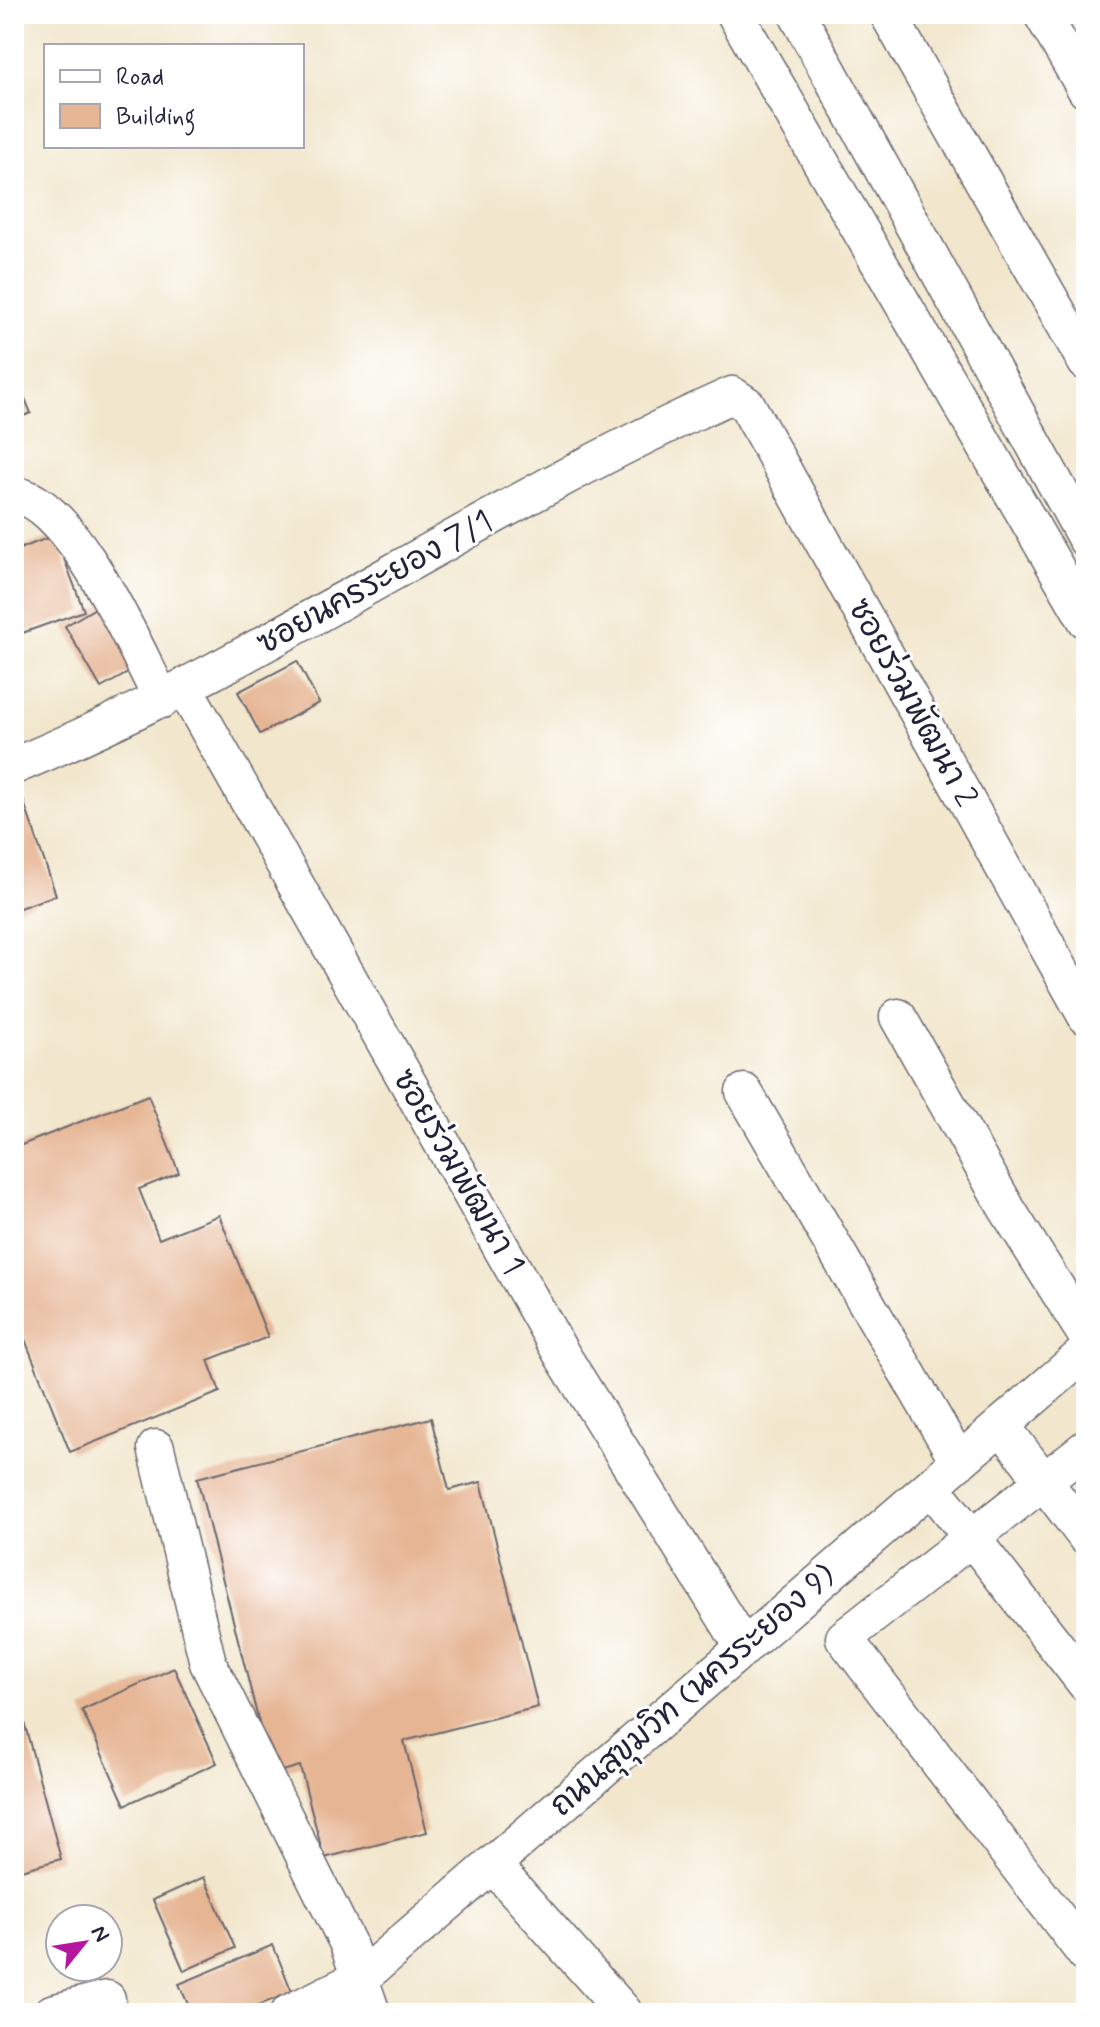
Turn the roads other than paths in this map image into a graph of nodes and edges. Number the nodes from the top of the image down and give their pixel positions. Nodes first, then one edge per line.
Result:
1 (735, 14) edge
2 (797, 14) edge
3 (888, 14) edge
4 (1042, 14) edge
5 (1086, 90) edge
6 (1086, 362) edge
7 (732, 395) joint
8 (14, 495) edge
9 (1086, 539) edge
10 (1086, 620) edge
11 (173, 694) junction
12 (14, 766) edge
13 (1086, 1016) edge
14 (898, 1017) dead end
15 (744, 1092) dead end
16 (1086, 1335) edge
17 (1086, 1352) edge
18 (1001, 1425) junction
19 (156, 1448) dead end
20 (1086, 1448) edge
21 (959, 1462) junction
22 (1045, 1483) junction
23 (931, 1486) junction
24 (971, 1536) junction
25 (1086, 1537) edge
26 (744, 1648) junction
27 (1086, 1684) edge
28 (492, 1864) junction
29 (1086, 1955) edge
30 (362, 1977) junction
31 (107, 1999) dead end
32 (328, 2005) edge
33 (623, 2011) edge
34 (52, 2013) edge
35 (289, 2013) edge
36 (372, 2013) edge

1 - 10 street
2 - 9 street
3 - 6 street
4 - 5 street
7 - 11 street, ซอยนครระยอง 7/1
7 - 13 street, ซอยร่วมพัฒนา 2
8 - 11 street, ซอยร่วมพัฒนา 1
11 - 12 street, ซอยนครระยอง 7/1
11 - 26 street, ซอยร่วมพัฒนา 1
14 - 16 street
15 - 21 street
17 - 18 street, ถนนสุขุมวิท (นครระยอง 9)
18 - 21 street, ถนนสุขุมวิท (นครระยอง 9)
18 - 22 street
19 - 30 street
20 - 22 street
21 - 23 street, ถนนสุขุมวิท (นครระยอง 9)
22 - 24 street
22 - 25 street
23 - 24 street
23 - 26 street, ถนนสุขุมวิท (นครระยอง 9)
24 - 27 street
24 - 29 street
26 - 28 street, ถนนสุขุมวิท (นครระยอง 9)
28 - 30 street, ถนนสุขุมวิท (นครระยอง 9)
28 - 33 street
30 - 32 street, ถนนสุขุมวิท (นครระยอง 9)
30 - 36 street
31 - 34 street
32 - 35 street, ถนนสุขุมวิท (นครระยอง 9)

